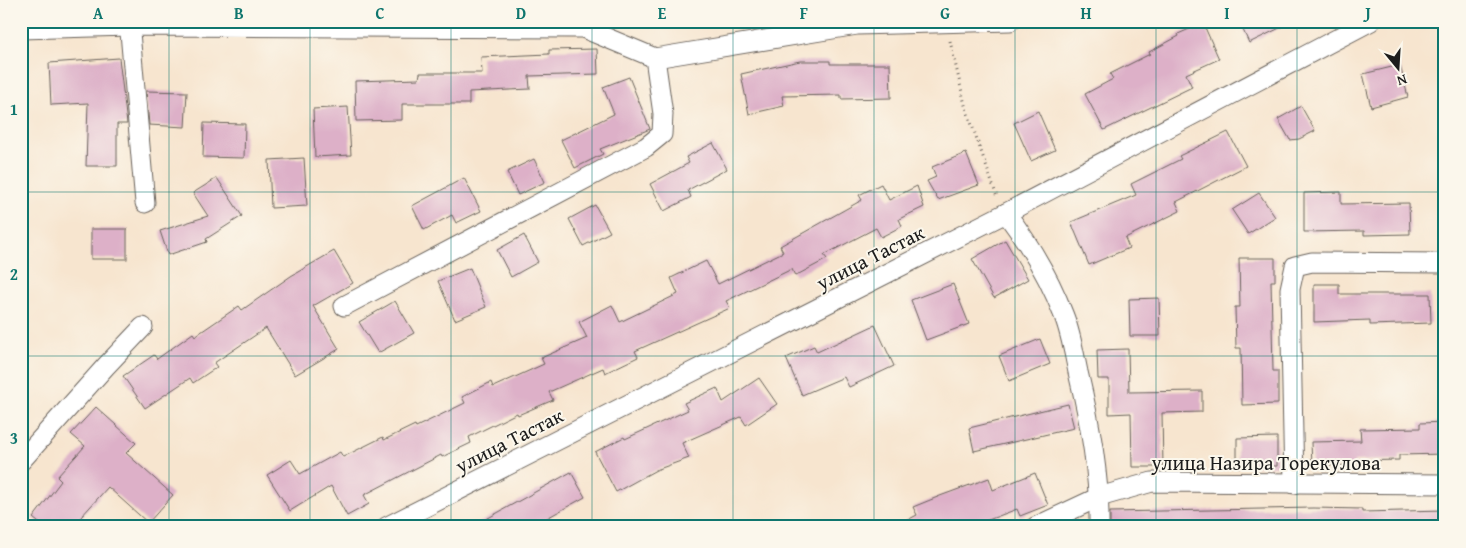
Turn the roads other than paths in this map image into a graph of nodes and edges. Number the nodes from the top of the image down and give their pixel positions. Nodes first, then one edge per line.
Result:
1 (1010, 21) edge
2 (1371, 21) edge
3 (857, 23) edge
4 (129, 24) edge
5 (21, 29) edge
6 (655, 58) junction
7 (145, 202) dead end
8 (1006, 213) junction
9 (1445, 263) edge
10 (344, 306) dead end
11 (143, 327) dead end
12 (21, 461) edge
13 (1294, 484) junction
14 (1445, 484) edge
15 (1099, 497) junction
16 (386, 527) edge
17 (1035, 527) edge
18 (1098, 527) edge

1 - 3 street
2 - 8 street, улица Тастак
3 - 6 street
4 - 5 street
4 - 6 street
4 - 7 street
6 - 10 street
8 - 15 street
8 - 16 street, улица Тастак
9 - 13 street
11 - 12 street
13 - 14 street, улица Назира Торекулова
13 - 15 street, улица Назира Торекулова
15 - 17 street, улица Назира Торекулова
15 - 18 street

